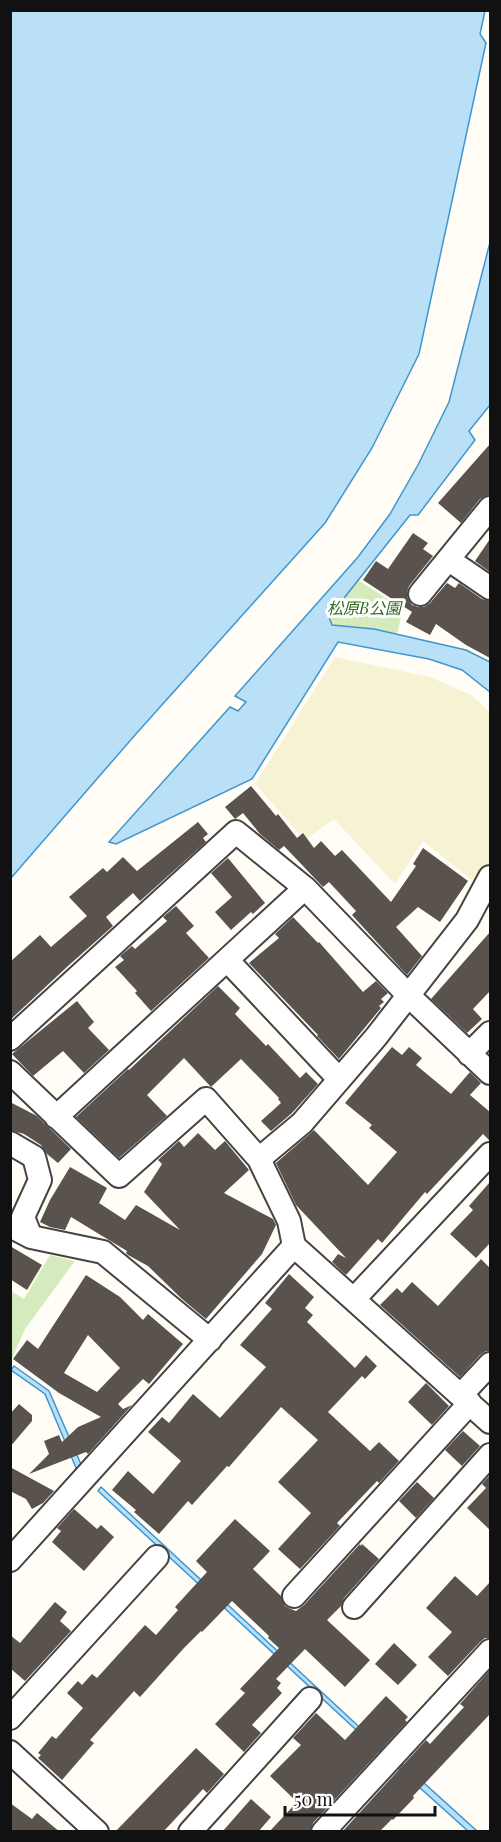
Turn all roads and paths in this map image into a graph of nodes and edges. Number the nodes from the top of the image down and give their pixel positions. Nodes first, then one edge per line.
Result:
1 (490, 508) edge
2 (449, 560) junction
3 (490, 588) edge
4 (420, 594) dead end
5 (490, 877) edge
6 (305, 888) junction
7 (228, 961) junction
8 (408, 996) junction
9 (490, 1033) edge
10 (10, 1039) edge
11 (469, 1054) junction
12 (10, 1072) edge
13 (490, 1073) edge
14 (339, 1079) junction
15 (56, 1117) junction
16 (10, 1143) edge
17 (490, 1154) edge
18 (259, 1159) junction
19 (10, 1226) edge
20 (31, 1237) junction
21 (294, 1246) junction
22 (354, 1299) junction
23 (210, 1340) junction
24 (490, 1364) edge
25 (465, 1399) junction
26 (490, 1422) edge
27 (490, 1455) edge
28 (157, 1557) dead end
29 (10, 1560) edge
30 (294, 1596) dead end
31 (354, 1607) dead end
32 (490, 1651) edge
33 (310, 1699) dead end
34 (10, 1718) edge
35 (14, 1762) edge
36 (86, 1828) edge
37 (190, 1832) edge
38 (323, 1832) edge

1 - 2 street
2 - 3 street
2 - 4 street
5 - 8 street
6 - 7 street
6 - 8 street
6 - 10 street
7 - 14 street
7 - 15 street
8 - 11 street
8 - 14 street
9 - 11 street
11 - 13 street
12 - 15 street
14 - 18 street
15 - 18 street
16 - 20 street
17 - 22 street
18 - 21 street
19 - 20 street
20 - 23 street
21 - 22 street
21 - 23 street
22 - 25 street
23 - 29 street
24 - 25 street
25 - 26 street
25 - 30 street
27 - 31 street
28 - 34 street
32 - 38 street
33 - 37 street
35 - 36 street

